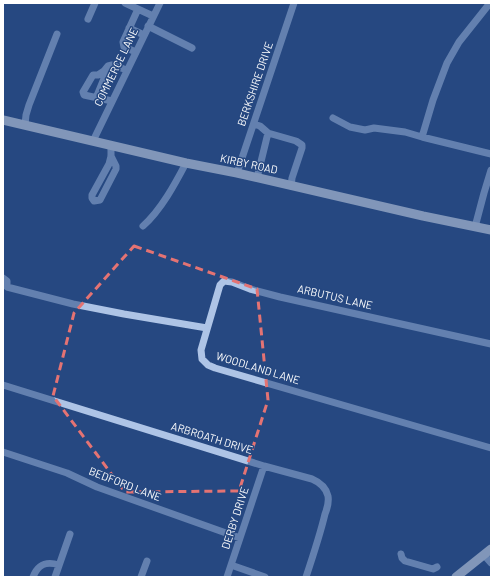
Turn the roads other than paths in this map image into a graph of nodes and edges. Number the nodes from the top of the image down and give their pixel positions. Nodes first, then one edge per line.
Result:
1 (96, 3) edge
2 (125, 3) edge
3 (160, 3) edge
4 (294, 3) edge
5 (490, 3) edge
6 (138, 9) junction
7 (153, 16) junction
8 (88, 19) dead end
9 (148, 26) junction
10 (130, 28) junction
11 (57, 34) dead end
12 (144, 35) junction
13 (192, 48) dead end
14 (136, 52) junction
15 (127, 70) junction
16 (104, 71) junction
17 (96, 98) junction
18 (112, 102) junction
19 (333, 118) dead end
20 (3, 120) edge
21 (254, 124) junction
22 (25, 125) junction
23 (268, 133) junction
24 (422, 137) junction
25 (93, 141) junction
26 (112, 146) junction
27 (491, 154) edge
28 (111, 156) junction
29 (186, 163) junction
30 (491, 170) edge
31 (237, 173) junction
32 (257, 178) junction
33 (291, 186) junction
34 (143, 226) dead end
35 (475, 227) junction
36 (491, 230) edge
37 (3, 278) edge
38 (207, 328) junction
39 (491, 344) edge
40 (3, 385) edge
41 (491, 448) edge
42 (3, 452) edge
43 (264, 466) junction
44 (70, 534) dead end
45 (240, 538) junction
46 (488, 552) edge
47 (401, 554) dead end
48 (147, 561) dead end
49 (491, 563) edge
50 (59, 565) junction
51 (231, 565) junction
52 (437, 567) dead end
53 (33, 577) edge
54 (55, 577) edge
55 (141, 577) edge
56 (227, 577) edge
57 (265, 577) edge
58 (306, 577) edge
59 (456, 577) edge

1 - 8 street
2 - 6 street
3 - 7 street, COMMERCE LANE
4 - 21 street, BERKSHIRE DRIVE
5 - 24 street
6 - 7 street
6 - 10 street
7 - 9 street, COMMERCE LANE
9 - 12 street, COMMERCE LANE
9 - 13 street
10 - 12 street
10 - 14 street
11 - 22 street
12 - 14 street, COMMERCE LANE
14 - 15 street, COMMERCE LANE
15 - 16 street
15 - 18 street, COMMERCE LANE
16 - 17 street
16 - 17 street
17 - 18 street
18 - 25 street, COMMERCE LANE
19 - 24 street
20 - 22 main road, KIRBY ROAD
21 - 23 street
21 - 31 street, BERKSHIRE DRIVE
22 - 25 main road, KIRBY ROAD
23 - 32 street
23 - 33 street
24 - 27 street
25 - 26 main road, KIRBY ROAD
26 - 28 street
26 - 29 main road, KIRBY ROAD
28 - 28 street
29 - 31 main road, KIRBY ROAD
29 - 34 street
30 - 35 street
31 - 32 main road, KIRBY ROAD
32 - 33 main road, KIRBY ROAD
33 - 35 main road, KIRBY ROAD
35 - 36 main road, KIRBY ROAD
37 - 38 street
38 - 39 street, ARBUTUS LANE
38 - 41 street, WOODLAND LANE
40 - 43 street, ARBROATH DRIVE
42 - 45 street, BEDFORD LANE
43 - 45 street, DERBY DRIVE
43 - 58 street, ARBROATH DRIVE
44 - 50 street
45 - 51 street, DERBY DRIVE
46 - 49 street
46 - 59 main road
47 - 52 street
48 - 55 street
50 - 53 street
50 - 54 street
51 - 56 street, DERBY DRIVE
51 - 57 street

